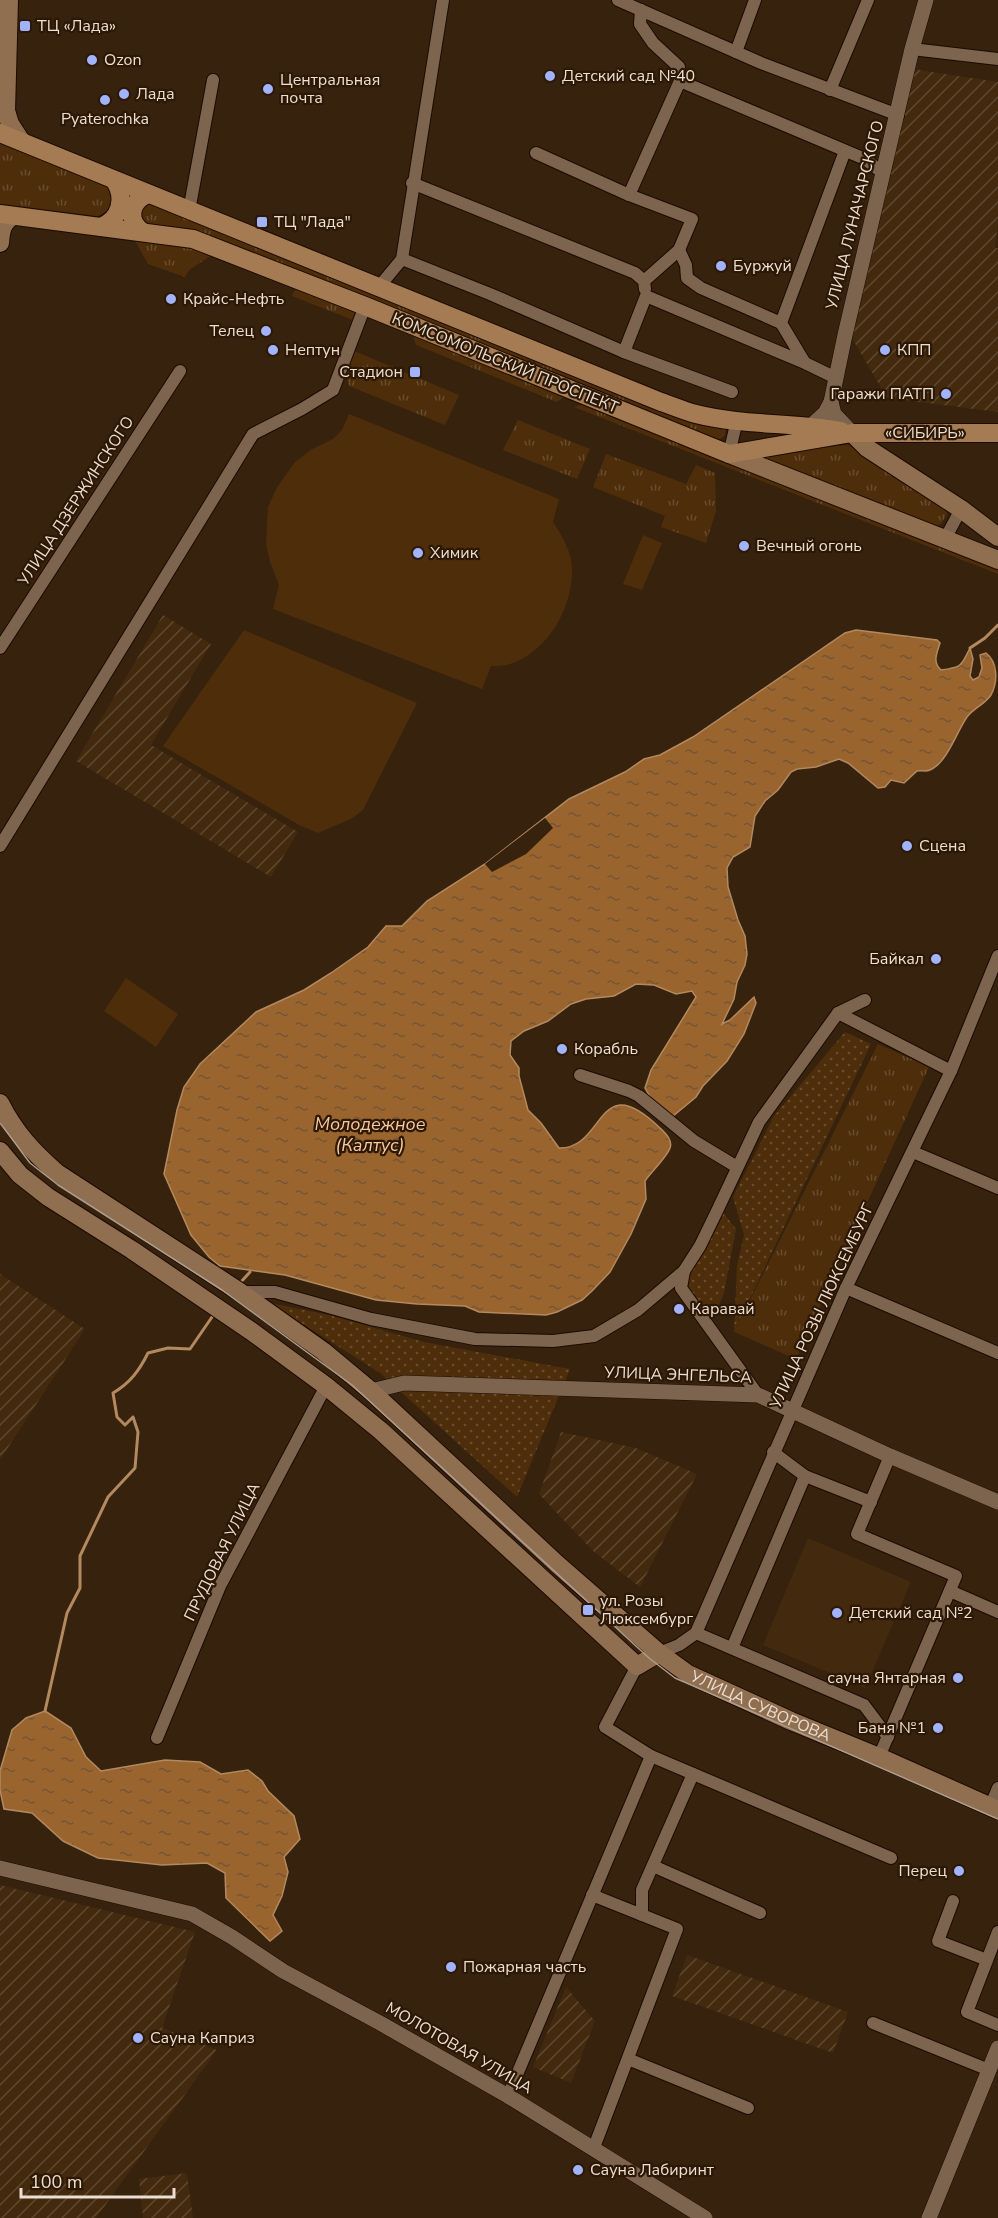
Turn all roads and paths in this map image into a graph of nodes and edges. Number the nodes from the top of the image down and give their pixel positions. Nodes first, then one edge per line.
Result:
1 (9, 0) edge
2 (442, 0) edge
3 (618, 0) edge
4 (755, 0) edge
5 (868, 0) edge
6 (926, 0) edge
7 (641, 10) junction
8 (912, 49) junction
9 (736, 52) junction
10 (998, 59) edge
11 (213, 80) dead end
12 (680, 81) junction
13 (830, 90) junction
14 (898, 115) junction
15 (0, 133) edge
16 (21, 141) junction
17 (845, 151) junction
18 (536, 153) dead end
19 (884, 174) junction
20 (115, 181) junction
21 (412, 183) junction
22 (149, 194) junction
23 (629, 195) junction
24 (189, 211) junction
25 (6, 215) edge
26 (101, 227) junction
27 (143, 232) junction
28 (0, 243) edge
29 (680, 250) junction
30 (402, 260) junction
31 (644, 281) junction
32 (378, 288) junction
33 (646, 296) junction
34 (365, 306) junction
35 (781, 323) junction
36 (624, 352) junction
37 (805, 363) junction
38 (180, 371) dead end
39 (837, 378) junction
40 (732, 392) dead end
41 (831, 402) junction
42 (737, 420) junction
43 (812, 425) junction
44 (852, 433) junction
45 (998, 433) edge
46 (729, 454) junction
47 (961, 509) junction
48 (998, 537) edge
49 (945, 539) junction
50 (998, 560) edge
51 (0, 648) edge
52 (0, 846) edge
53 (998, 956) edge
54 (865, 1000) dead end
55 (838, 1013) junction
56 (951, 1071) junction
57 (580, 1075) dead end
58 (0, 1103) edge
59 (0, 1151) edge
60 (913, 1152) junction
61 (737, 1167) junction
62 (998, 1188) edge
63 (684, 1271) junction
64 (846, 1288) junction
65 (240, 1292) junction
66 (998, 1353) edge
67 (326, 1386) junction
68 (371, 1391) junction
69 (758, 1395) junction
70 (791, 1412) junction
71 (773, 1452) junction
72 (890, 1456) junction
73 (805, 1476) junction
74 (871, 1502) junction
75 (998, 1502) edge
76 (950, 1591) junction
77 (998, 1612) edge
78 (696, 1633) junction
79 (732, 1648) junction
80 (659, 1653) junction
81 (637, 1666) junction
82 (888, 1737) junction
83 (157, 1738) dead end
84 (651, 1756) junction
85 (879, 1758) junction
86 (693, 1774) junction
87 (998, 1788) edge
88 (994, 1809) edge
89 (891, 1858) dead end
90 (653, 1866) junction
91 (0, 1868) edge
92 (592, 1894) junction
93 (953, 1901) dead end
94 (760, 1913) dead end
95 (642, 1914) junction
96 (998, 1932) edge
97 (987, 1960) junction
98 (873, 2023) dead end
99 (998, 2025) edge
100 (998, 2049) edge
101 (628, 2059) junction
102 (989, 2070) junction
103 (508, 2096) junction
104 (748, 2108) dead end
105 (593, 2150) junction
106 (705, 2218) edge
107 (929, 2218) edge

1 - 16 main road
2 - 21 street
3 - 7 street
4 - 9 street
5 - 13 street
6 - 8 street, УЛИЦА ЛУНАЧАРСКОГО
7 - 9 street
7 - 12 street
8 - 10 street
8 - 14 street, УЛИЦА ЛУНАЧАРСКОГО
9 - 13 street
11 - 24 street
12 - 17 street
12 - 23 street
13 - 14 street
14 - 19 street, УЛИЦА ЛУНАЧАРСКОГО
15 - 16 main road, КОМСОМОЛЬСКИЙ ПРОСПЕКТ
16 - 20 main road, КОМСОМОЛЬСКИЙ ПРОСПЕКТ
17 - 19 street
17 - 35 street
18 - 23 street
19 - 39 street, УЛИЦА ЛУНАЧАРСКОГО
20 - 22 main road, КОМСОМОЛЬСКИЙ ПРОСПЕКТ
20 - 26 main road
21 - 30 street
21 - 31 street
22 - 24 main road, КОМСОМОЛЬСКИЙ ПРОСПЕКТ
22 - 27 main road
23 - 29 street
24 - 32 main road, КОМСОМОЛЬСКИЙ ПРОСПЕКТ
25 - 26 main road, КОМСОМОЛЬСКИЙ ПРОСПЕКТ
25 - 28 main road
26 - 27 main road, КОМСОМОЛЬСКИЙ ПРОСПЕКТ
27 - 34 main road, КОМСОМОЛЬСКИЙ ПРОСПЕКТ
29 - 31 street
29 - 35 street
30 - 32 street
30 - 36 street
31 - 33 street
32 - 42 main road, КОМСОМОЛЬСКИЙ ПРОСПЕКТ
33 - 36 street
33 - 37 street
34 - 46 main road, КОМСОМОЛЬСКИЙ ПРОСПЕКТ
34 - 52 street
35 - 37 street
36 - 40 street
37 - 39 street
38 - 51 street, УЛИЦА ДЗЕРЖИНСКОГО
39 - 41 street, УЛИЦА ЛУНАЧАРСКОГО
41 - 43 street
41 - 44 street
42 - 43 main road, «СИБИРЬ»
42 - 46 street
43 - 44 main road, «СИБИРЬ»
44 - 45 main road, «СИБИРЬ»
44 - 46 main road, «СИБИРЬ»
44 - 47 main road
46 - 49 main road, КОМСОМОЛЬСКИЙ ПРОСПЕКТ
47 - 48 main road
47 - 49 street
49 - 50 main road, КОМСОМОЛЬСКИЙ ПРОСПЕКТ
53 - 56 street, УЛИЦА РОЗЫ ЛЮКСЕМБУРГ
54 - 55 street
55 - 56 street
55 - 61 street
56 - 60 street, УЛИЦА РОЗЫ ЛЮКСЕМБУРГ
57 - 61 street
58 - 65 main road, УЛИЦА СУВОРОВА
59 - 67 main road
60 - 62 street
60 - 64 street, УЛИЦА РОЗЫ ЛЮКСЕМБУРГ
61 - 63 street
63 - 65 street
63 - 69 street
64 - 66 street
64 - 70 street, УЛИЦА РОЗЫ ЛЮКСЕМБУРГ
65 - 68 main road, УЛИЦА СУВОРОВА
67 - 81 main road
67 - 83 street, ПРУДОВАЯ УЛИЦА
68 - 69 street, УЛИЦА ЭНГЕЛЬСА
68 - 80 main road, УЛИЦА СУВОРОВА
69 - 70 street, УЛИЦА ЭНГЕЛЬСА
70 - 71 street, УЛИЦА РОЗЫ ЛЮКСЕМБУРГ
70 - 72 street, УЛИЦА ЭНГЕЛЬСА
71 - 73 street
71 - 78 street, УЛИЦА РОЗЫ ЛЮКСЕМБУРГ
72 - 74 street
72 - 75 street, УЛИЦА ЭНГЕЛЬСА
73 - 74 street
73 - 79 street
74 - 76 street
76 - 77 street
76 - 82 street
78 - 79 street
78 - 80 street
79 - 82 street
80 - 81 main road
80 - 85 main road, УЛИЦА СУВОРОВА
81 - 84 street
82 - 85 street
84 - 86 street
84 - 92 street
85 - 88 main road, УЛИЦА СУВОРОВА
86 - 89 street
86 - 90 street
87 - 88 street
90 - 94 street
90 - 95 street
91 - 103 street, МОЛОТОВАЯ УЛИЦА
92 - 95 street
92 - 103 street
93 - 97 street
95 - 101 street
96 - 97 street
97 - 99 street
98 - 102 street
100 - 102 street
101 - 104 street
101 - 105 street
102 - 107 street
103 - 105 street, МОЛОТОВАЯ УЛИЦА
105 - 106 street, МОЛОТОВАЯ УЛИЦА

